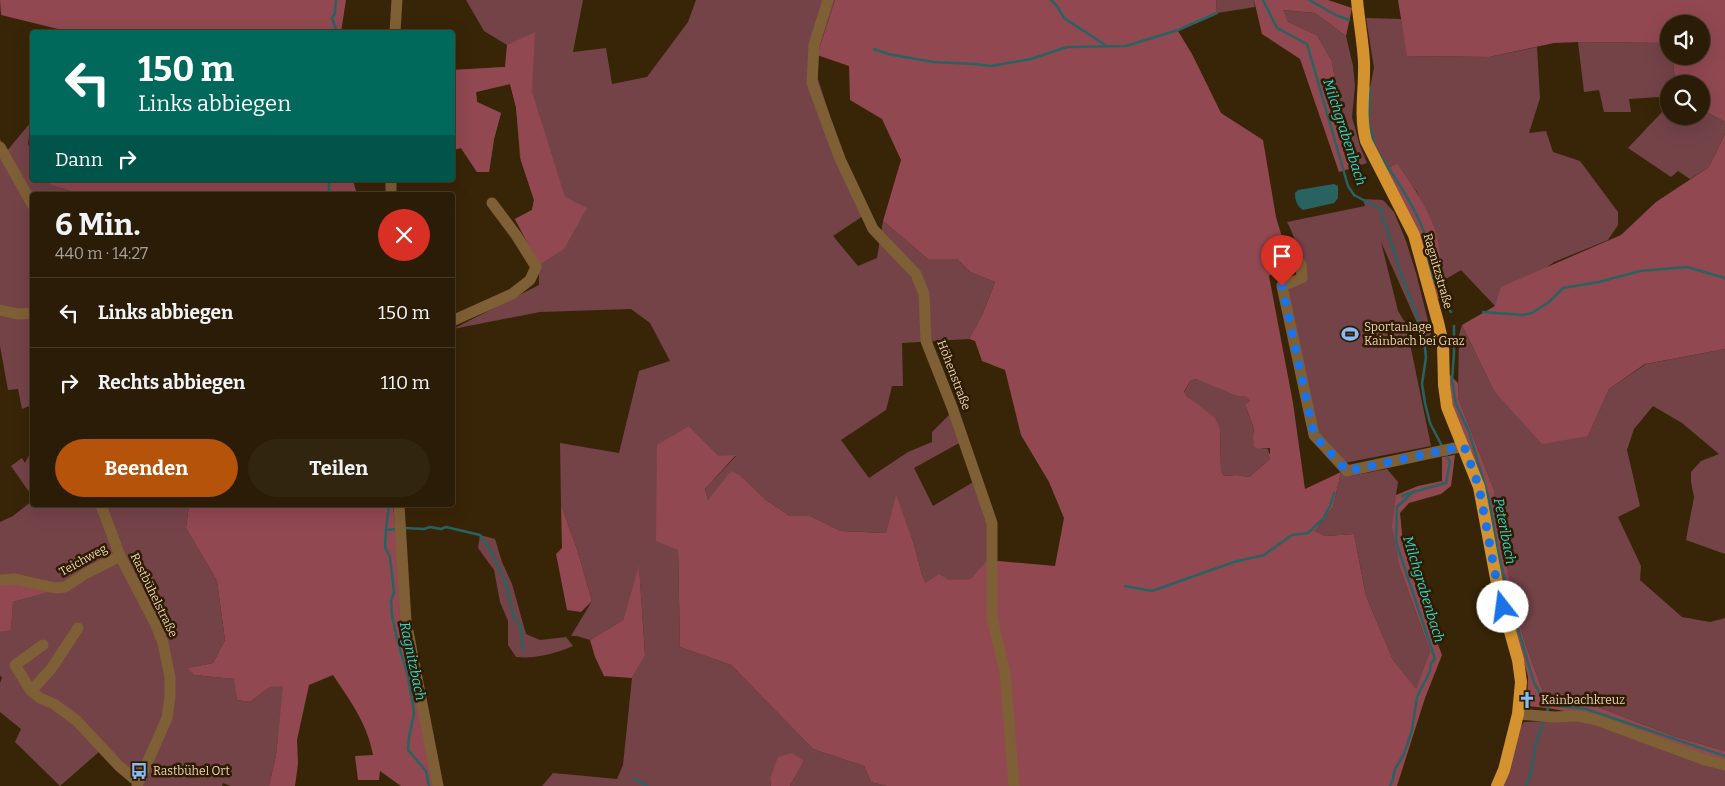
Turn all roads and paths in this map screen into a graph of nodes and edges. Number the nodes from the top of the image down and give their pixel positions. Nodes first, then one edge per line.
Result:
1 (397, 0) edge
2 (828, 0) edge
3 (1357, 0) edge
4 (396, 30) edge
5 (0, 147) edge
6 (30, 200) edge
7 (492, 203) dead end
8 (1301, 264) dead end
9 (0, 310) edge
10 (29, 314) edge
11 (455, 320) edge
12 (1464, 446) junction
13 (102, 507) edge
14 (399, 507) edge
15 (120, 556) junction
16 (0, 580) edge
17 (78, 628) dead end
18 (43, 644) dead end
19 (31, 691) junction
20 (1518, 714) junction
21 (1725, 765) edge
22 (138, 784) edge
23 (438, 786) edge
24 (1014, 786) edge
25 (1497, 786) edge

1 - 4 street
2 - 24 street, Höhenstraße
3 - 12 main road, Ragnitzstraße
5 - 6 street
7 - 11 street
8 - 12 street
9 - 10 street
12 - 20 main road, Ragnitzstraße
13 - 15 street, Rastbühelstraße
14 - 23 street
15 - 16 street, Teichweg
15 - 22 street, Rastbühelstraße
17 - 19 street
18 - 19 street, Rastbühelstraße
19 - 22 street, Rastbühelstraße
20 - 21 street
20 - 25 main road, Ragnitzstraße

